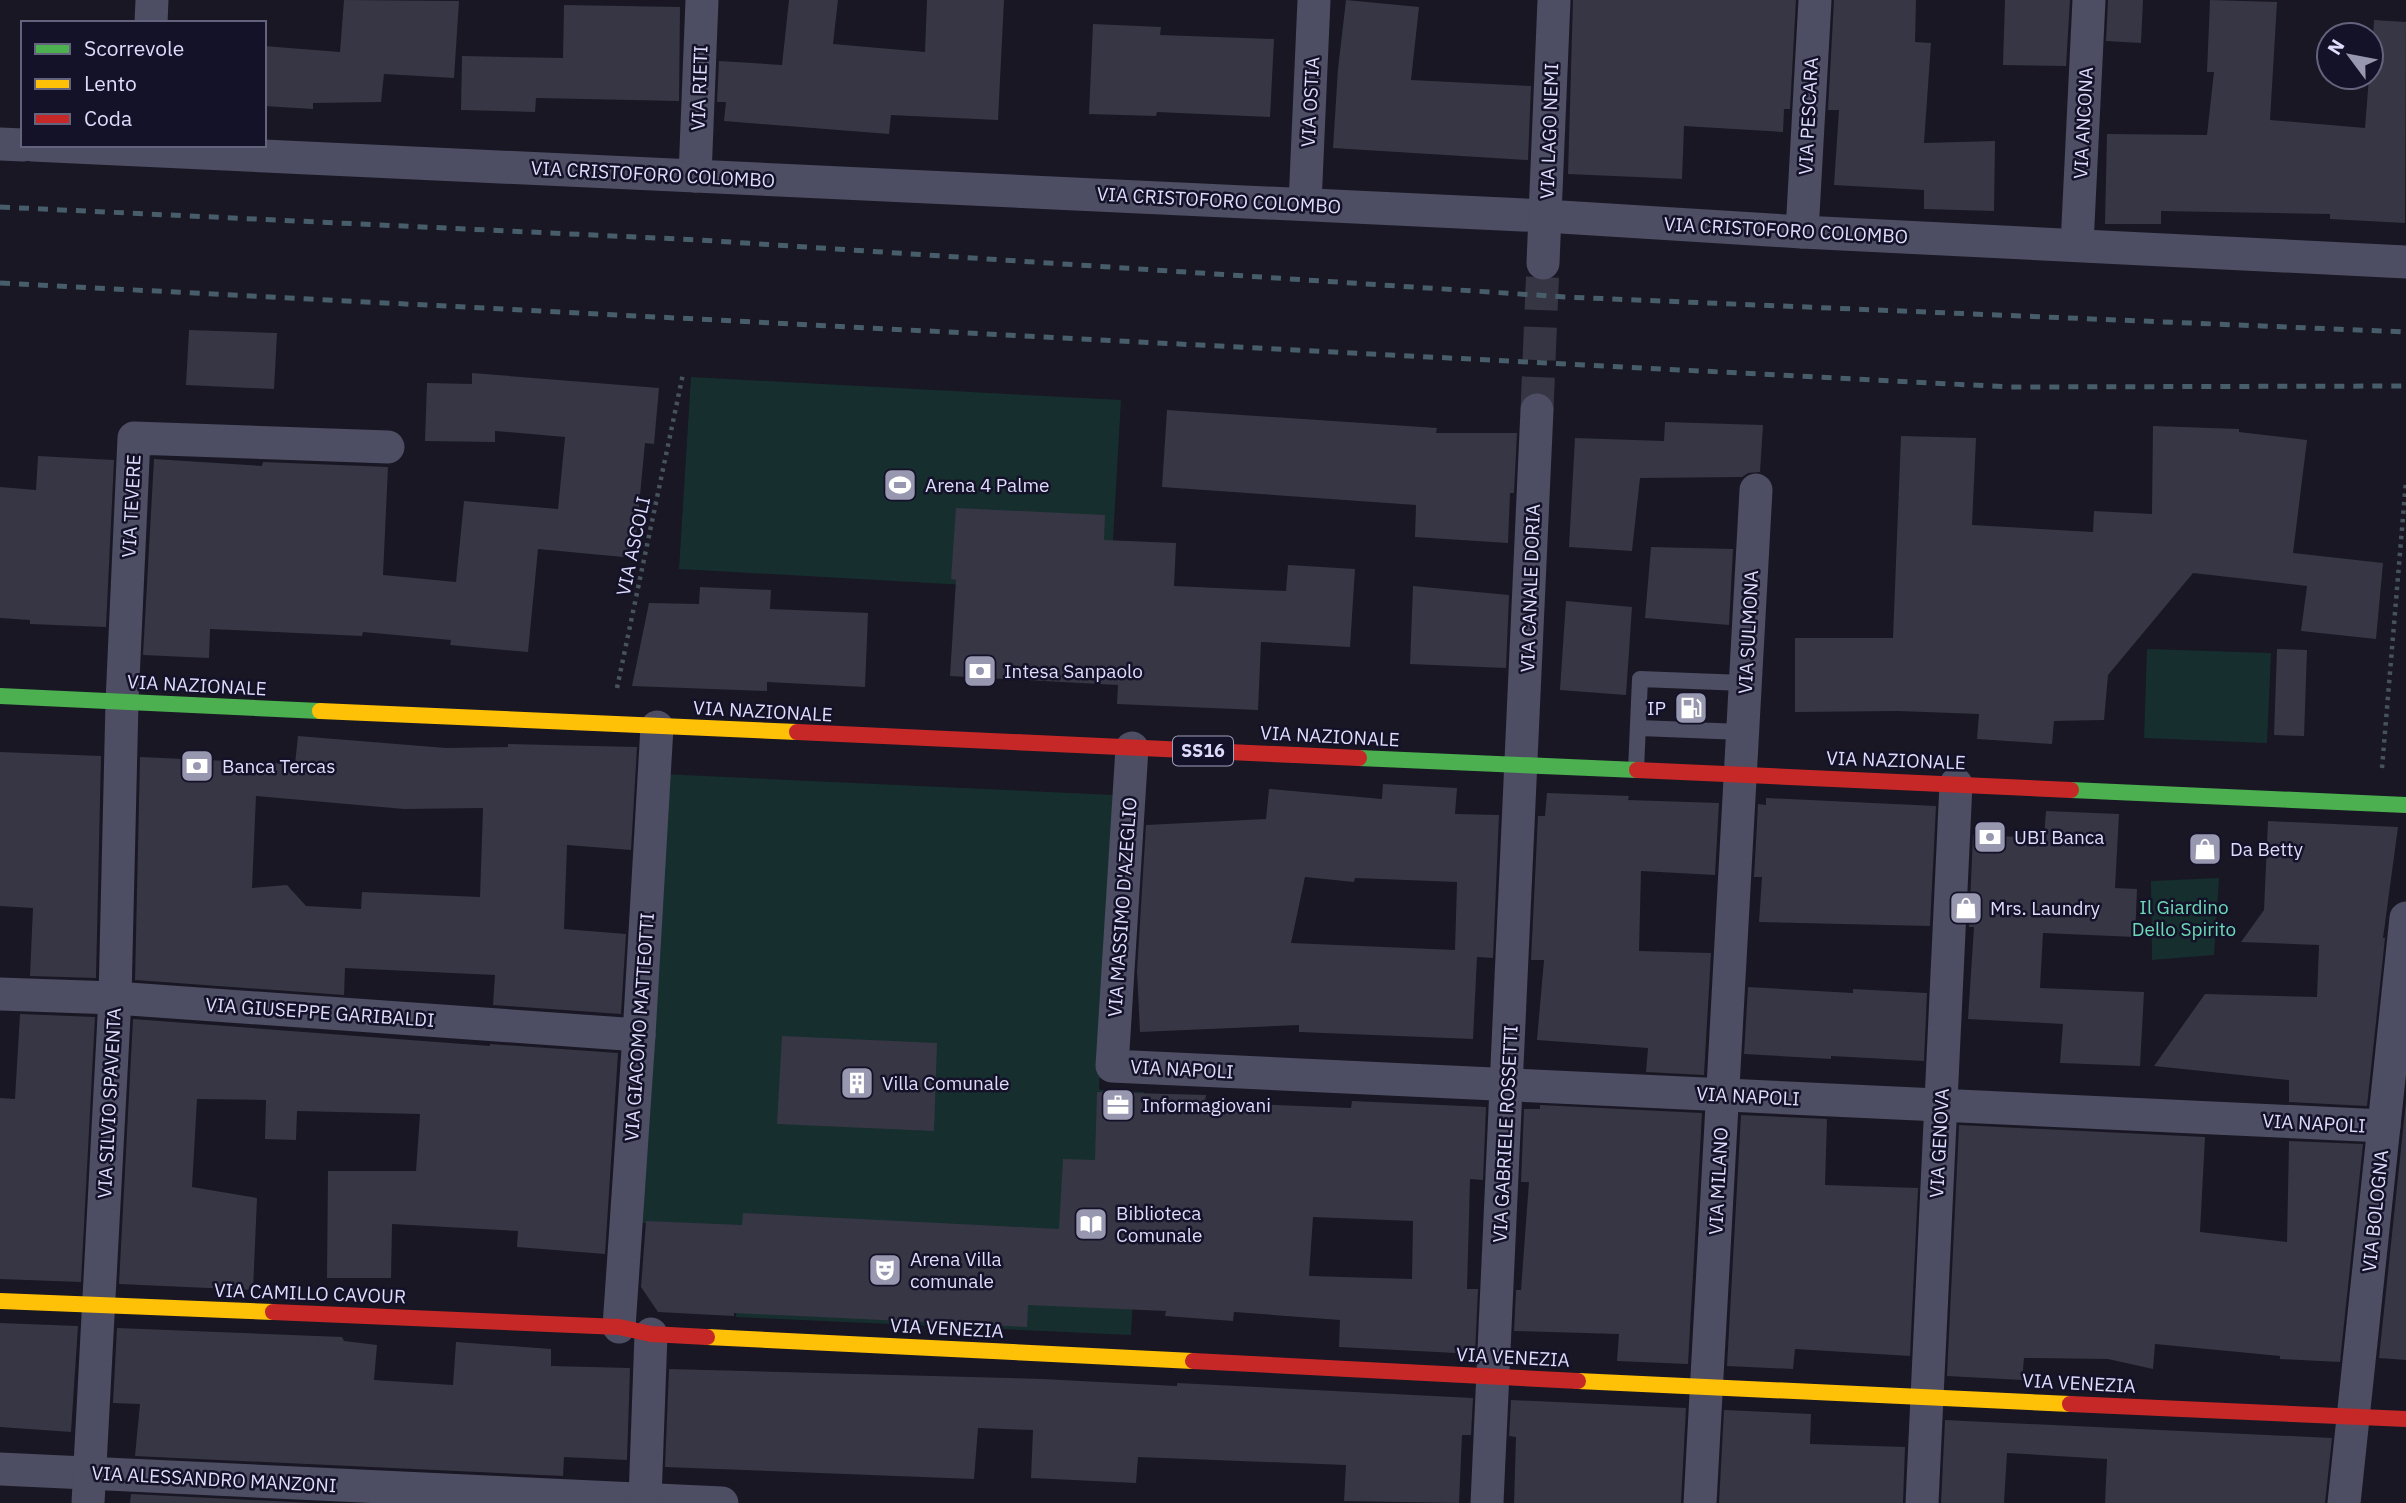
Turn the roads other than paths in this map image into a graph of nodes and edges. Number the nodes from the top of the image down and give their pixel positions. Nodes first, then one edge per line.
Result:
1 (152, 0) edge
2 (702, 0) edge
3 (1314, 0) edge
4 (1554, 0) edge
5 (1815, 0) edge
6 (2089, 0) edge
7 (151, 21) edge
8 (0, 144) edge
9 (21, 145) edge
10 (107, 147) edge
11 (145, 148) edge
12 (695, 176) junction
13 (1305, 204) junction
14 (1545, 216) junction
15 (1802, 232) junction
16 (2077, 245) junction
17 (2406, 262) edge
18 (1543, 263) tunnel mouth
19 (1537, 410) tunnel mouth
20 (388, 447) dead end
21 (1756, 489) dead end
22 (1744, 683) junction
23 (0, 696) edge
24 (122, 702) junction
25 (657, 727) junction
26 (1639, 729) junction
27 (1742, 732) junction
28 (1132, 748) junction
29 (1522, 765) junction
30 (1636, 770) junction
31 (1739, 774) junction
32 (1956, 784) junction
33 (2406, 804) edge
34 (2406, 918) edge
35 (0, 994) edge
36 (115, 998) junction
37 (639, 1035) junction
38 (1112, 1066) joint
39 (1507, 1085) junction
40 (1723, 1095) junction
41 (1941, 1105) junction
42 (2384, 1126) junction
43 (0, 1301) edge
44 (97, 1305) junction
45 (619, 1327) junction
46 (651, 1334) junction
47 (1493, 1377) junction
48 (1706, 1388) junction
49 (1926, 1397) junction
50 (2354, 1416) junction
51 (2406, 1419) edge
52 (0, 1469) edge
53 (89, 1488) edge
54 (645, 1499) junction
55 (722, 1503) edge
56 (1487, 1503) edge
57 (1700, 1503) edge
58 (1922, 1503) edge
59 (2344, 1503) edge

1 - 7 street
2 - 12 street, VIA RIETI
3 - 13 street, VIA OSTIA
4 - 14 street, VIA LAGO NEMI
5 - 15 street, VIA PESCARA
6 - 16 street, VIA ANCONA
8 - 9 street
10 - 11 street, VIA CRISTOFORO COLOMBO
11 - 12 street, VIA CRISTOFORO COLOMBO
12 - 13 street, VIA CRISTOFORO COLOMBO
13 - 14 street, VIA CRISTOFORO COLOMBO
14 - 15 street, VIA CRISTOFORO COLOMBO
14 - 18 street, VIA LAGO NEMI
15 - 16 street, VIA CRISTOFORO COLOMBO
16 - 17 street, VIA CRISTOFORO COLOMBO
19 - 29 street, VIA CANALE DORIA
20 - 24 street, VIA TEVERE
21 - 22 street, VIA SULMONA
22 - 26 lane
22 - 27 street, VIA SULMONA
23 - 24 main road, VIA NAZIONALE / SS16
24 - 25 main road, VIA NAZIONALE / SS16
24 - 36 street, VIA SILVIO SPAVENTA
25 - 28 main road, VIA NAZIONALE / SS16
25 - 37 street, VIA GIACOMO MATTEOTTI
26 - 27 lane
26 - 30 lane
27 - 31 street, VIA SULMONA
28 - 29 main road, VIA NAZIONALE / SS16
28 - 38 street, VIA MASSIMO D'AZEGLIO
29 - 30 main road, VIA NAZIONALE / SS16
29 - 39 street, VIA GABRIELE ROSSETTI
30 - 31 main road, VIA NAZIONALE / SS16
31 - 32 main road, VIA NAZIONALE / SS16
31 - 40 street, VIA MILANO
32 - 33 main road, VIA NAZIONALE / SS16
32 - 41 street, VIA GENOVA
34 - 42 street, VIA BOLOGNA
35 - 36 street, VIA GIUSEPPE GARIBALDI
36 - 37 street, VIA GIUSEPPE GARIBALDI
36 - 44 street, VIA SILVIO SPAVENTA
37 - 45 street, VIA GIACOMO MATTEOTTI
38 - 39 street, VIA NAPOLI
39 - 40 street, VIA NAPOLI
39 - 47 street, VIA GABRIELE ROSSETTI
40 - 41 street, VIA NAPOLI
40 - 48 street, VIA MILANO
41 - 42 street, VIA NAPOLI
41 - 49 street, VIA GENOVA
42 - 50 street, VIA BOLOGNA
43 - 44 main road, VIA CAMILLO CAVOUR
44 - 45 main road, VIA CAMILLO CAVOUR
44 - 53 street, VIA SILVIO SPAVENTA
45 - 46 main road, VIA VENEZIA
46 - 47 main road, VIA VENEZIA
46 - 54 street
47 - 48 main road, VIA VENEZIA
47 - 56 street, VIA GABRIELE ROSSETTI
48 - 49 main road, VIA VENEZIA
48 - 57 street, VIA MILANO
49 - 50 main road, VIA VENEZIA
49 - 58 street, VIA GENOVA
50 - 51 main road, VIA VENEZIA
50 - 59 street, VIA BOLOGNA
52 - 53 street, VIA ALESSANDRO MANZONI
53 - 54 street, VIA ALESSANDRO MANZONI
54 - 55 street, VIA ALESSANDRO MANZONI

